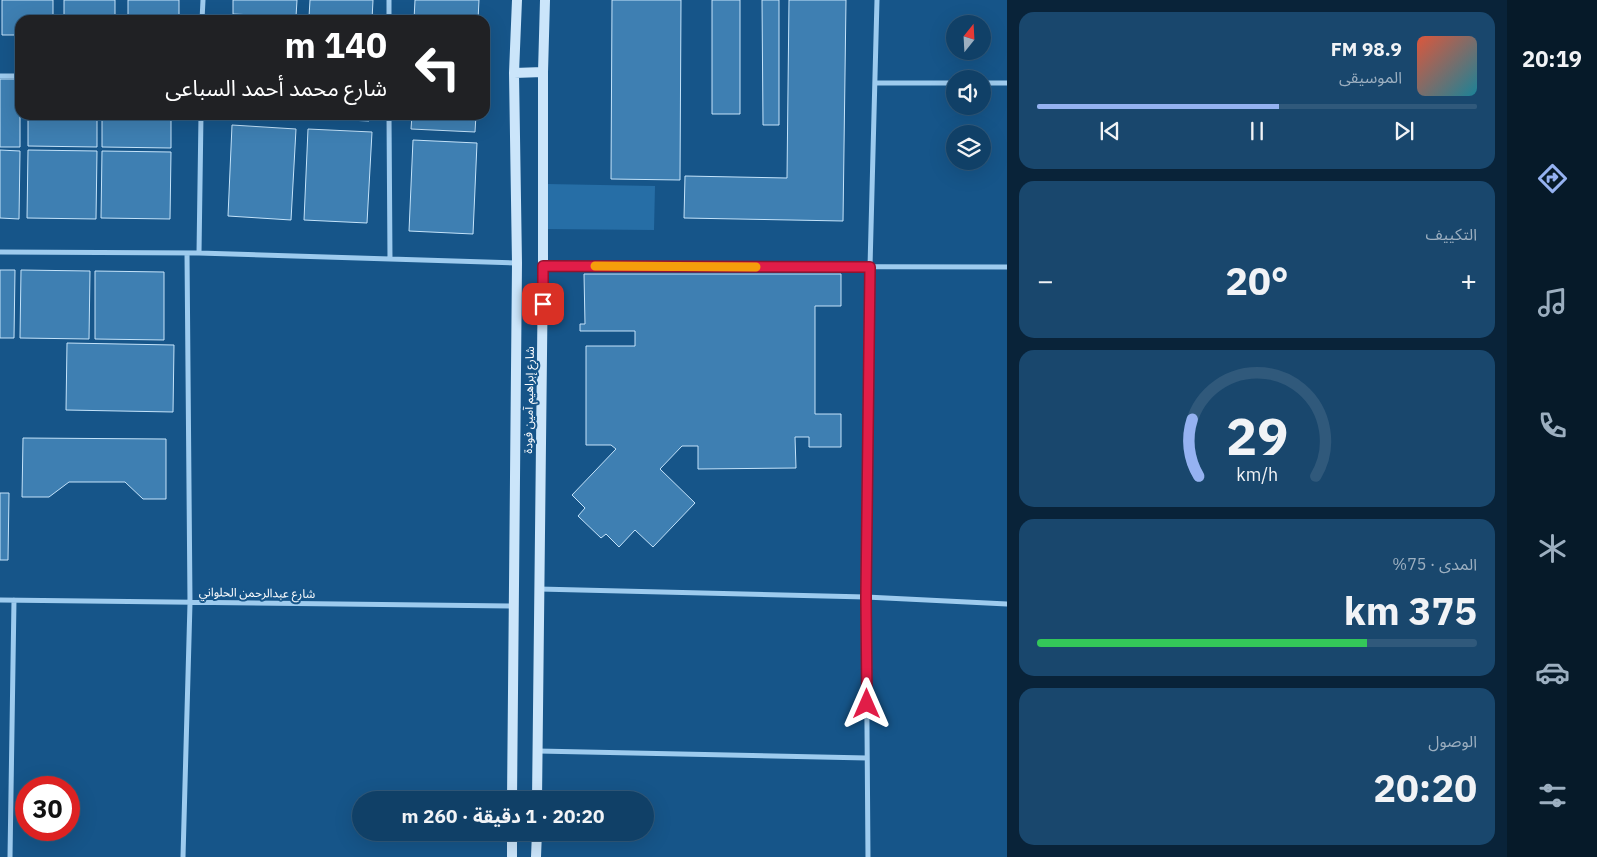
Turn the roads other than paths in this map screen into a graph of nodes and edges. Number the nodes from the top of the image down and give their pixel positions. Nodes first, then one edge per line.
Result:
1 (203, 0) edge
2 (389, 0) edge
3 (517, 0) edge
4 (545, 0) edge
5 (877, 0) edge
6 (202, 15) edge
7 (389, 15) edge
8 (543, 72) junction
9 (514, 73) junction
10 (0, 76) edge
11 (15, 76) edge
12 (1007, 82) edge
13 (875, 83) junction
14 (946, 83) edge
15 (991, 83) edge
16 (201, 120) edge
17 (389, 120) edge
18 (0, 252) edge
19 (187, 253) junction
20 (199, 253) junction
21 (390, 259) junction
22 (517, 263) junction
23 (543, 266) junction
24 (870, 267) junction
25 (1007, 267) edge
26 (539, 589) junction
27 (866, 597) junction
28 (0, 600) edge
29 (14, 600) junction
30 (190, 603) junction
31 (1007, 604) edge
32 (514, 606) junction
33 (538, 750) junction
34 (867, 758) junction
35 (512, 791) edge
36 (537, 791) edge
37 (512, 841) edge
38 (536, 841) edge
39 (10, 857) edge
40 (183, 857) edge
41 (512, 857) edge
42 (536, 857) edge
43 (868, 857) edge

1 - 6 street
2 - 7 street
3 - 9 street, شارع إبراهيم آمين فودة
4 - 8 street, شارع إبراهيم آمين فودة
5 - 13 street
8 - 9 street
8 - 23 street, شارع إبراهيم آمين فودة
9 - 22 street, شارع إبراهيم آمين فودة
10 - 11 street
12 - 15 street
13 - 14 street
13 - 24 street
16 - 20 street
17 - 21 street
18 - 19 street
19 - 20 street
19 - 30 street
20 - 21 street
21 - 22 street
22 - 32 street, شارع إبراهيم آمين فودة
23 - 24 street
23 - 26 street, شارع إبراهيم آمين فودة
24 - 25 street
24 - 27 street
26 - 27 street
26 - 33 street, شارع إبراهيم آمين فودة
27 - 31 street
27 - 34 street
28 - 29 street, شارع عبدالرحمن الحلواني
29 - 30 street, شارع عبدالرحمن الحلواني
29 - 39 street
30 - 32 street, شارع عبدالرحمن الحلواني
30 - 40 street
32 - 35 street, شارع إبراهيم آمين فودة
33 - 34 street
33 - 36 street, شارع إبراهيم آمين فودة
34 - 43 street
37 - 41 street
38 - 42 street

